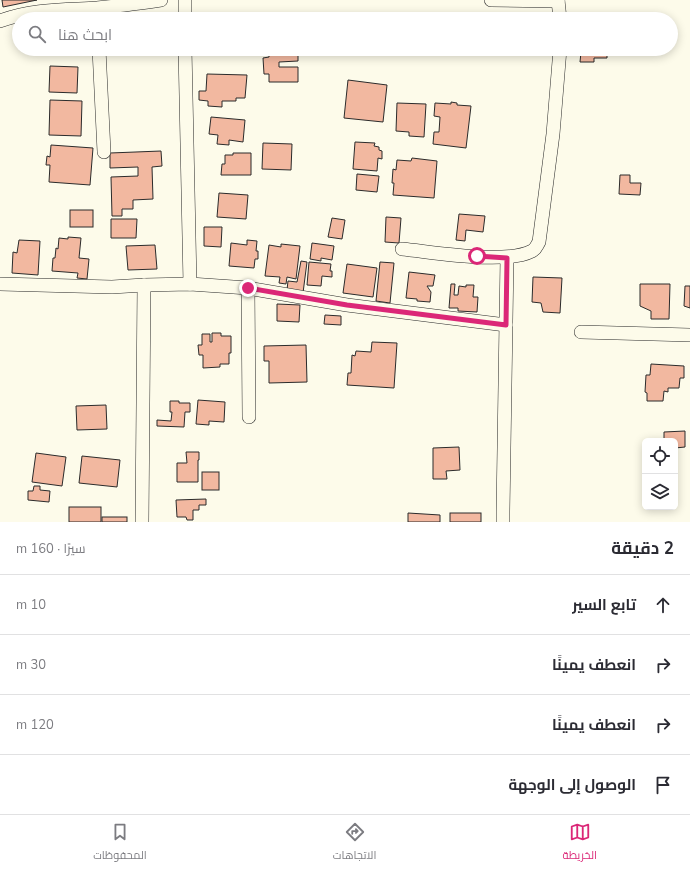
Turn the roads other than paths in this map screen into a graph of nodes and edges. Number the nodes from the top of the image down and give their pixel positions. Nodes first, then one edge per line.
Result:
1 (161, 0) edge
2 (185, 0) edge
3 (491, 0) edge
4 (558, 0) edge
5 (32, 12) edge
6 (67, 12) edge
7 (103, 12) edge
8 (185, 12) edge
9 (559, 12) edge
10 (12, 17) edge
11 (0, 21) edge
12 (99, 56) edge
13 (185, 56) edge
14 (559, 56) edge
15 (104, 152) dead end
16 (402, 249) dead end
17 (507, 258) junction
18 (0, 284) edge
19 (190, 284) junction
20 (144, 285) junction
21 (248, 288) junction
22 (506, 325) junction
23 (581, 332) dead end
24 (690, 334) edge
25 (249, 417) dead end
26 (142, 522) edge
27 (503, 522) edge

1 - 7 street
2 - 8 street
3 - 4 street
4 - 9 street
5 - 6 street
10 - 11 street
12 - 15 street
13 - 19 street
14 - 17 street
16 - 17 street
17 - 22 street
18 - 20 street
19 - 20 street
19 - 21 street
20 - 26 street
21 - 22 street
21 - 25 street
22 - 27 street
23 - 24 street

